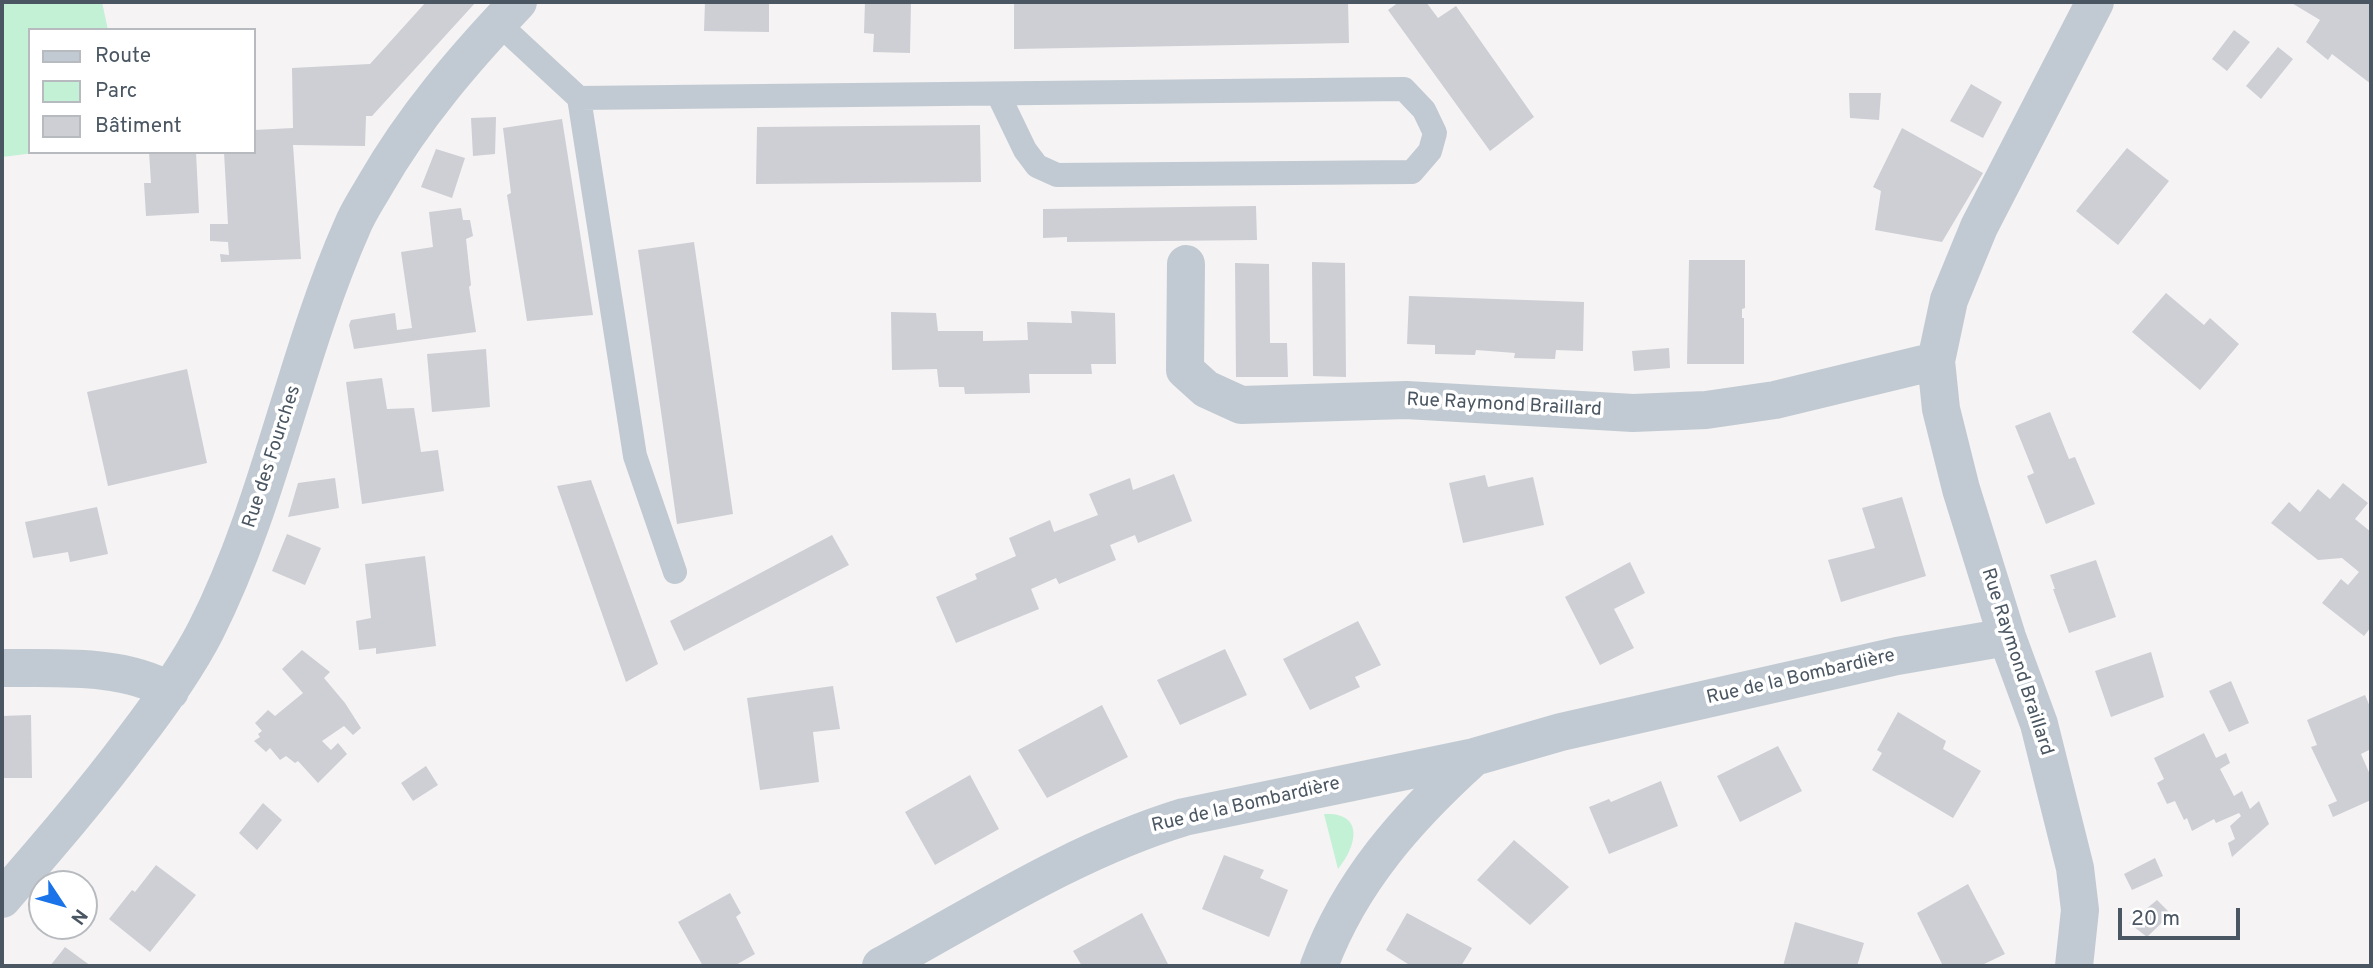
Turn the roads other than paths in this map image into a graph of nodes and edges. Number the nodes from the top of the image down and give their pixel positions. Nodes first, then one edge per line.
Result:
1 (2095, 2) edge
2 (508, 12) edge
3 (998, 94) junction
4 (579, 98) junction
5 (1186, 264) dead end
6 (1936, 361) junction
7 (675, 572) dead end
8 (2007, 637) junction
9 (2, 668) edge
10 (170, 691) junction
11 (1474, 757) junction
12 (2, 899) edge
13 (881, 966) edge
14 (1319, 966) edge
15 (2074, 966) edge

1 - 6 street, Rue Raymond Braillard
2 - 4 lane
2 - 10 street, Rue des Fourches
3 - 3 lane
3 - 4 lane
4 - 7 lane
5 - 6 street, Rue Raymond Braillard
6 - 8 street, Rue Raymond Braillard
8 - 11 street, Rue de la Bombardière
8 - 15 street, Rue Raymond Braillard
9 - 10 street
10 - 12 street, Rue des Fourches
11 - 13 street, Rue de la Bombardière
11 - 14 street, Rue de la Bombardière

